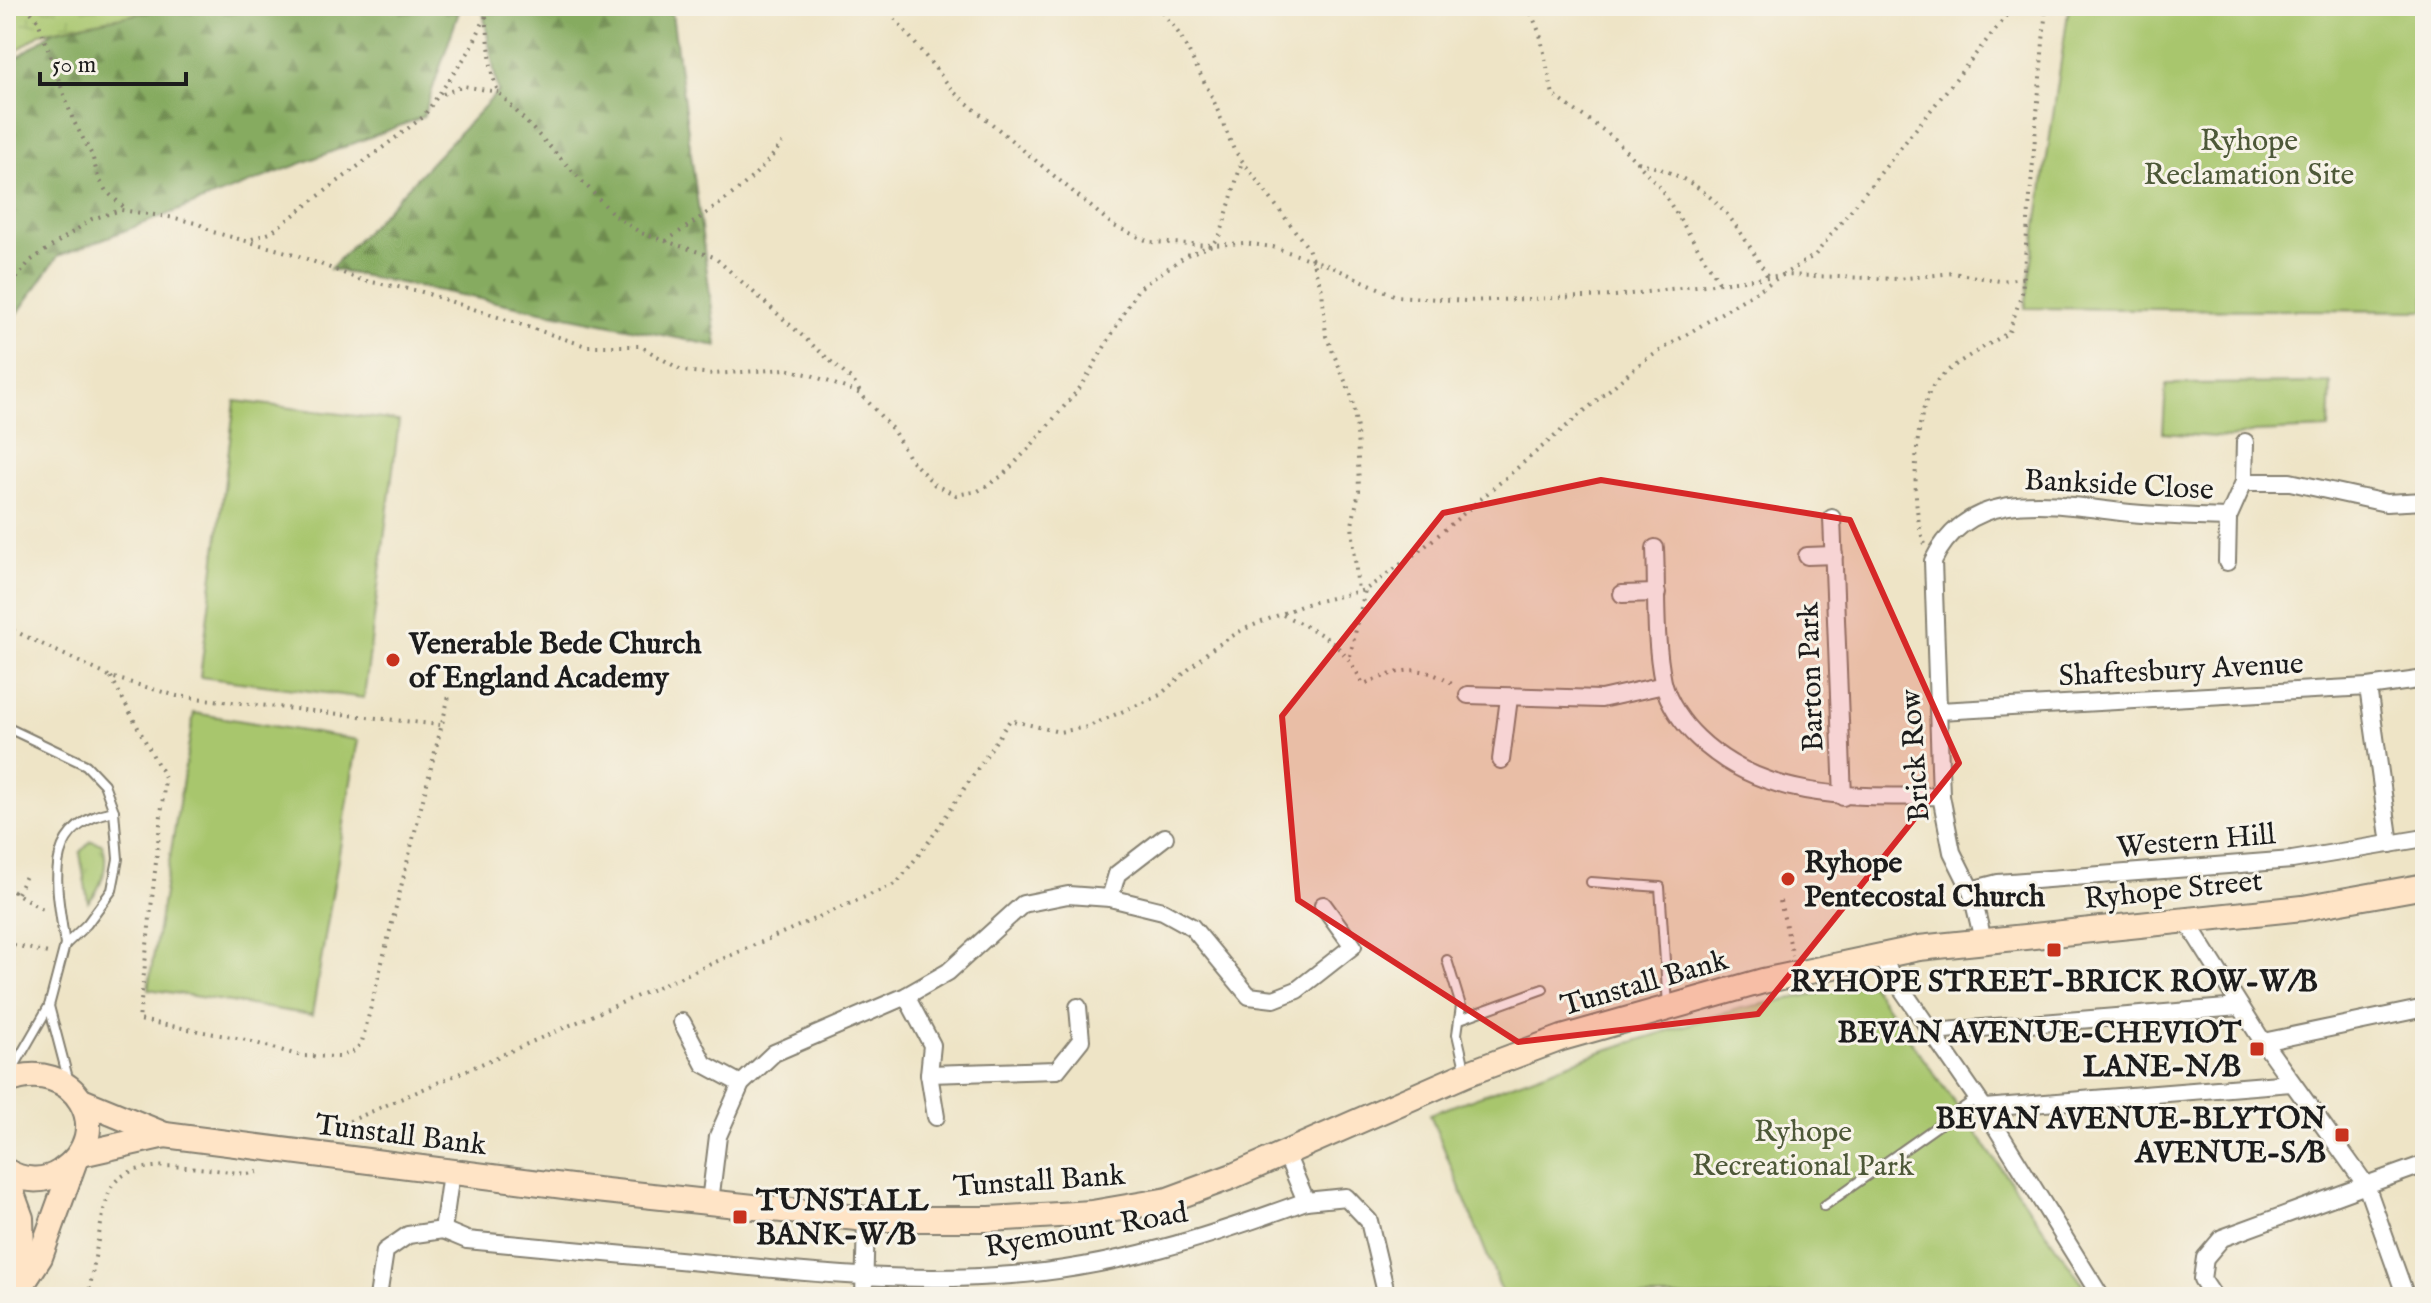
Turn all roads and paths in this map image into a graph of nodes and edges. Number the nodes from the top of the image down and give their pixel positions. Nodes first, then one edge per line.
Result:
1 (26, 6) edge
2 (486, 6) edge
3 (885, 6) edge
4 (1158, 6) edge
5 (1528, 6) edge
6 (2014, 6) edge
7 (2046, 6) edge
8 (486, 16) junction
9 (498, 92) junction
10 (441, 94) junction
11 (782, 143) dead end
12 (1242, 161) junction
13 (1637, 162) junction
14 (128, 211) junction
15 (249, 239) junction
16 (666, 241) junction
17 (1212, 245) junction
18 (1312, 260) junction
19 (1784, 275) junction
20 (1768, 277) junction
21 (2023, 278) junction
22 (1720, 283) junction
23 (6, 291) edge
24 (861, 394) junction
25 (2245, 442) dead end
26 (2244, 482) junction
27 (2425, 501) edge
28 (1832, 518) dead end
29 (2228, 518) junction
30 (1655, 548) dead end
31 (1834, 555) junction
32 (1807, 556) dead end
33 (1933, 561) junction
34 (2227, 562) dead end
35 (1365, 590) junction
36 (1358, 592) junction
37 (1657, 593) junction
38 (1622, 594) dead end
39 (1283, 615) junction
40 (6, 627) edge
41 (1350, 656) junction
42 (111, 677) junction
43 (2425, 679) edge
44 (1664, 685) junction
45 (2368, 687) junction
46 (1468, 695) joint
47 (449, 696) dead end
48 (1509, 698) junction
49 (1939, 711) junction
50 (440, 725) junction
51 (6, 727) edge
52 (1501, 760) dead end
53 (1941, 796) junction
54 (1843, 797) junction
55 (114, 811) junction
56 (1165, 837) dead end
57 (2425, 838) edge
58 (2390, 844) junction
59 (26, 876) dead end
60 (1591, 882) dead end
61 (2425, 886) edge
62 (6, 887) edge
63 (1971, 890) junction
64 (17, 893) junction
65 (1110, 898) junction
66 (1780, 901) dead end
67 (1323, 905) dead end
68 (50, 914) dead end
69 (2187, 922) junction
70 (50, 940) dead end
71 (1983, 940) junction
72 (6, 943) edge
73 (65, 945) junction
74 (50, 953) junction
75 (62, 956) junction
76 (1879, 956) junction
77 (1447, 960) dead end
78 (1797, 974) junction
79 (1543, 989) dead end
80 (906, 996) junction
81 (49, 1006) junction
82 (1078, 1007) dead end
83 (1668, 1007) junction
84 (2239, 1007) junction
85 (2425, 1008) edge
86 (1460, 1019) junction
87 (682, 1022) dead end
88 (1932, 1032) junction
89 (2263, 1042) junction
90 (929, 1074) junction
91 (1466, 1074) junction
92 (6, 1081) edge
93 (2291, 1083) junction
94 (741, 1084) junction
95 (76, 1093) junction
96 (1980, 1103) junction
97 (936, 1117) dead end
98 (318, 1134) dead end
99 (165, 1135) junction
100 (1286, 1154) junction
101 (77, 1159) junction
102 (2425, 1164) edge
103 (275, 1168) dead end
104 (451, 1173) junction
105 (6, 1174) edge
106 (2366, 1185) junction
107 (1306, 1201) junction
108 (710, 1202) junction
109 (1824, 1206) dead end
110 (866, 1219) junction
111 (443, 1230) junction
112 (865, 1278) junction
113 (22, 1290) edge
114 (88, 1297) edge
115 (378, 1297) edge
116 (864, 1297) edge
117 (1387, 1297) edge
118 (2101, 1297) edge
119 (2214, 1297) edge
120 (2406, 1297) edge

1 - 14 path
2 - 8 path
3 - 17 path
4 - 12 path
5 - 13 path
6 - 19 path
7 - 21 path
8 - 9 path
8 - 10 path
9 - 10 path
9 - 16 path
10 - 15 path
11 - 16 path
12 - 17 path
12 - 18 path
13 - 20 path
13 - 22 path
14 - 15 path
14 - 23 path
15 - 24 path
16 - 24 path
17 - 18 path
17 - 24 path
18 - 22 path
18 - 36 path
19 - 20 path
19 - 21 path
19 - 35 path
20 - 22 path
21 - 33 path
25 - 26 street, Bankside Close
26 - 27 street, Bankside Close
26 - 29 street, Bankside Close
28 - 31 street, Barton Park
29 - 33 street, Bankside Close
29 - 34 street, Bankside Close
30 - 37 street, Barton Park
31 - 32 street
31 - 54 street, Barton Park
33 - 49 street, Brick Row
35 - 36 path
35 - 41 path
36 - 39 path
37 - 38 street
37 - 44 street, Barton Park
39 - 41 path
39 - 98 path
40 - 42 path
41 - 46 path
42 - 50 path
42 - 50 path
43 - 45 street, Shaftesbury Avenue
44 - 48 street
44 - 54 street, Barton Park
45 - 49 street, Shaftesbury Avenue
45 - 58 street
46 - 48 street
47 - 50 path
48 - 52 street
49 - 53 street, Brick Row
51 - 55 lane
53 - 54 street, Barton Park
53 - 63 street, Brick Row
55 - 73 lane
55 - 73 lane
56 - 65 street
57 - 58 street, Western Hill
58 - 63 street, Western Hill
59 - 64 path
60 - 83 lane
61 - 69 main road, Ryhope Street
62 - 64 path
63 - 71 street, Brick Row
64 - 68 path
65 - 67 street
65 - 80 street
66 - 78 path
69 - 71 main road, Ryhope Street
69 - 84 street
70 - 74 path
71 - 76 main road, Ryhope Street
72 - 74 path
73 - 75 lane
74 - 75 path
75 - 81 lane
76 - 78 main road, Tunstall Bank
76 - 88 street
77 - 86 lane
78 - 83 main road, Tunstall Bank
79 - 86 lane
80 - 90 street
80 - 94 street
81 - 92 lane
81 - 95 lane
82 - 90 street
83 - 91 main road, Tunstall Bank
84 - 88 street
84 - 89 street
85 - 89 street
86 - 91 lane
87 - 94 street
88 - 96 street
89 - 93 street
90 - 97 street
91 - 100 main road, Tunstall Bank
92 - 95 main road, Tunstall Bank
93 - 96 street
93 - 106 street
94 - 108 street
95 - 99 main road, Tunstall Bank
95 - 101 main road
96 - 109 lane
96 - 118 street
99 - 101 main road, Tunstall Bank
99 - 104 main road, Tunstall Bank
100 - 107 street
100 - 110 main road, Tunstall Bank
101 - 105 main road, Tunstall Bank
101 - 113 main road
102 - 106 street
103 - 114 path
104 - 108 main road, Tunstall Bank
104 - 111 street
105 - 113 main road
106 - 119 street
106 - 120 street
107 - 112 street, Ryemount Road
107 - 117 street, Ryemount Road
108 - 110 main road, Tunstall Bank
110 - 112 street
111 - 112 street, Ryemount Road
111 - 115 street
112 - 116 street

